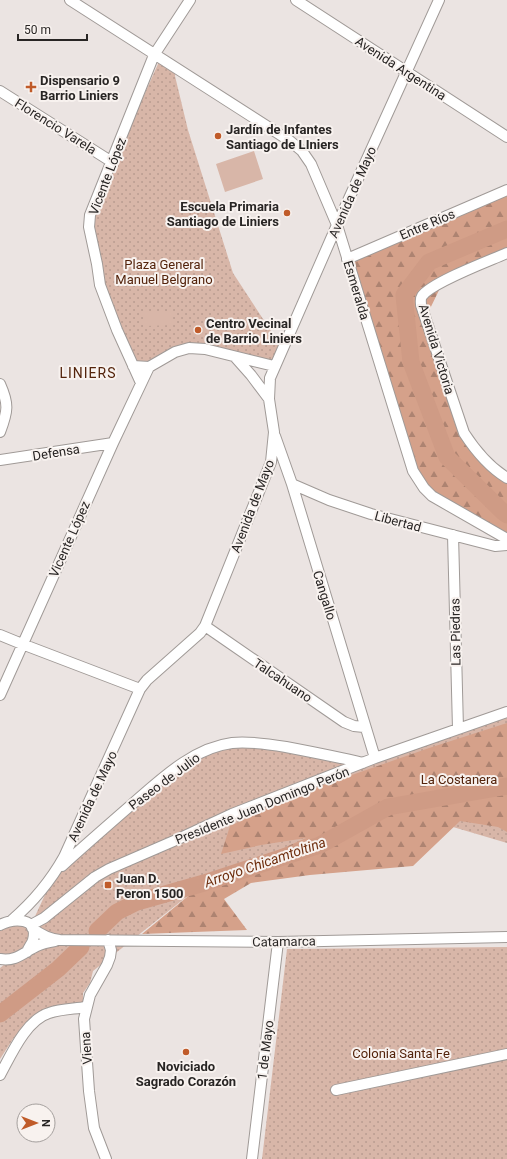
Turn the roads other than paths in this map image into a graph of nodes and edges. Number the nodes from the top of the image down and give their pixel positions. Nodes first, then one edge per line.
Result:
1 (70, 0) edge
2 (190, 0) edge
3 (296, 0) edge
4 (439, 0) edge
5 (155, 54) junction
6 (406, 72) junction
7 (0, 91) edge
8 (507, 137) edge
9 (112, 162) junction
10 (507, 190) edge
11 (336, 225) junction
12 (507, 253) edge
13 (347, 259) junction
14 (235, 358) junction
15 (133, 366) junction
16 (274, 366) junction
17 (149, 367) junction
18 (141, 383) junction
19 (0, 384) edge
20 (269, 399) junction
21 (0, 432) edge
22 (274, 432) junction
23 (113, 443) junction
24 (0, 460) edge
25 (507, 478) edge
26 (292, 484) junction
27 (453, 536) junction
28 (507, 539) edge
29 (507, 545) edge
30 (204, 626) junction
31 (0, 635) edge
32 (22, 644) junction
33 (140, 689) junction
34 (0, 695) edge
35 (507, 712) edge
36 (364, 726) junction
37 (458, 729) junction
38 (375, 758) junction
39 (363, 763) junction
40 (56, 871) junction
41 (37, 896) junction
42 (12, 920) junction
43 (0, 925) edge
44 (31, 926) junction
45 (507, 936) edge
46 (60, 940) junction
47 (108, 940) junction
48 (278, 942) junction
49 (26, 952) junction
50 (3, 961) edge
51 (86, 1007) junction
52 (507, 1054) edge
53 (0, 1075) edge
54 (336, 1090) dead end
55 (106, 1159) edge
56 (252, 1159) edge

1 - 5 street, Esmeralda
2 - 5 street, Vicente López
3 - 6 street, Avenida Argentina
4 - 6 street, Avenida de Mayo
5 - 9 street, Vicente López
5 - 11 street, Esmeralda
6 - 8 street, Avenida Argentina
6 - 11 street, Avenida de Mayo
7 - 9 street, Florencio Varela
9 - 15 street, Vicente López
10 - 13 street, Entre Ríos
11 - 13 street, Esmeralda
11 - 16 street, Avenida de Mayo
12 - 25 street, Avenida Victoria
13 - 28 street, Esmeralda
14 - 16 street
14 - 17 street
14 - 20 street
15 - 17 street
15 - 18 street, Vicente López
16 - 20 street, Avenida de Mayo
17 - 18 street, Vicente López
18 - 23 street, Vicente López
19 - 21 street
20 - 22 street, Avenida de Mayo
22 - 26 street, Cangallo
22 - 30 street, Avenida de Mayo
23 - 24 street, Defensa
23 - 32 street, Vicente López
26 - 27 street, Libertad
26 - 36 street, Cangallo
27 - 29 street, Libertad
27 - 37 street, Las Piedras
30 - 33 street, Avenida de Mayo
30 - 36 street, Talcahuano
31 - 32 street
32 - 33 street
32 - 34 street, Vicente López
33 - 40 street, Avenida de Mayo
35 - 37 street, Presidente Juan Domingo Perón
36 - 38 street, Cangallo
37 - 38 street, Presidente Juan Domingo Perón
38 - 39 street, Presidente Juan Domingo Perón
39 - 40 street, Paseo de Julio
39 - 44 street, Presidente Juan Domingo Perón
40 - 41 street, Avenida de Mayo
41 - 42 street, Avenida de Mayo
41 - 44 street, Avenida de Mayo
42 - 43 street
42 - 44 street, Catamarca
44 - 46 street, Catamarca
44 - 49 street, Avenida de Mayo
45 - 48 street, Catamarca
46 - 47 street, Catamarca
46 - 49 street, Catamarca
47 - 48 street, Catamarca
47 - 51 street, Viena
48 - 56 street, 1 de Mayo
49 - 50 street, Catamarca
51 - 53 street
51 - 55 street, Viena
52 - 54 street

